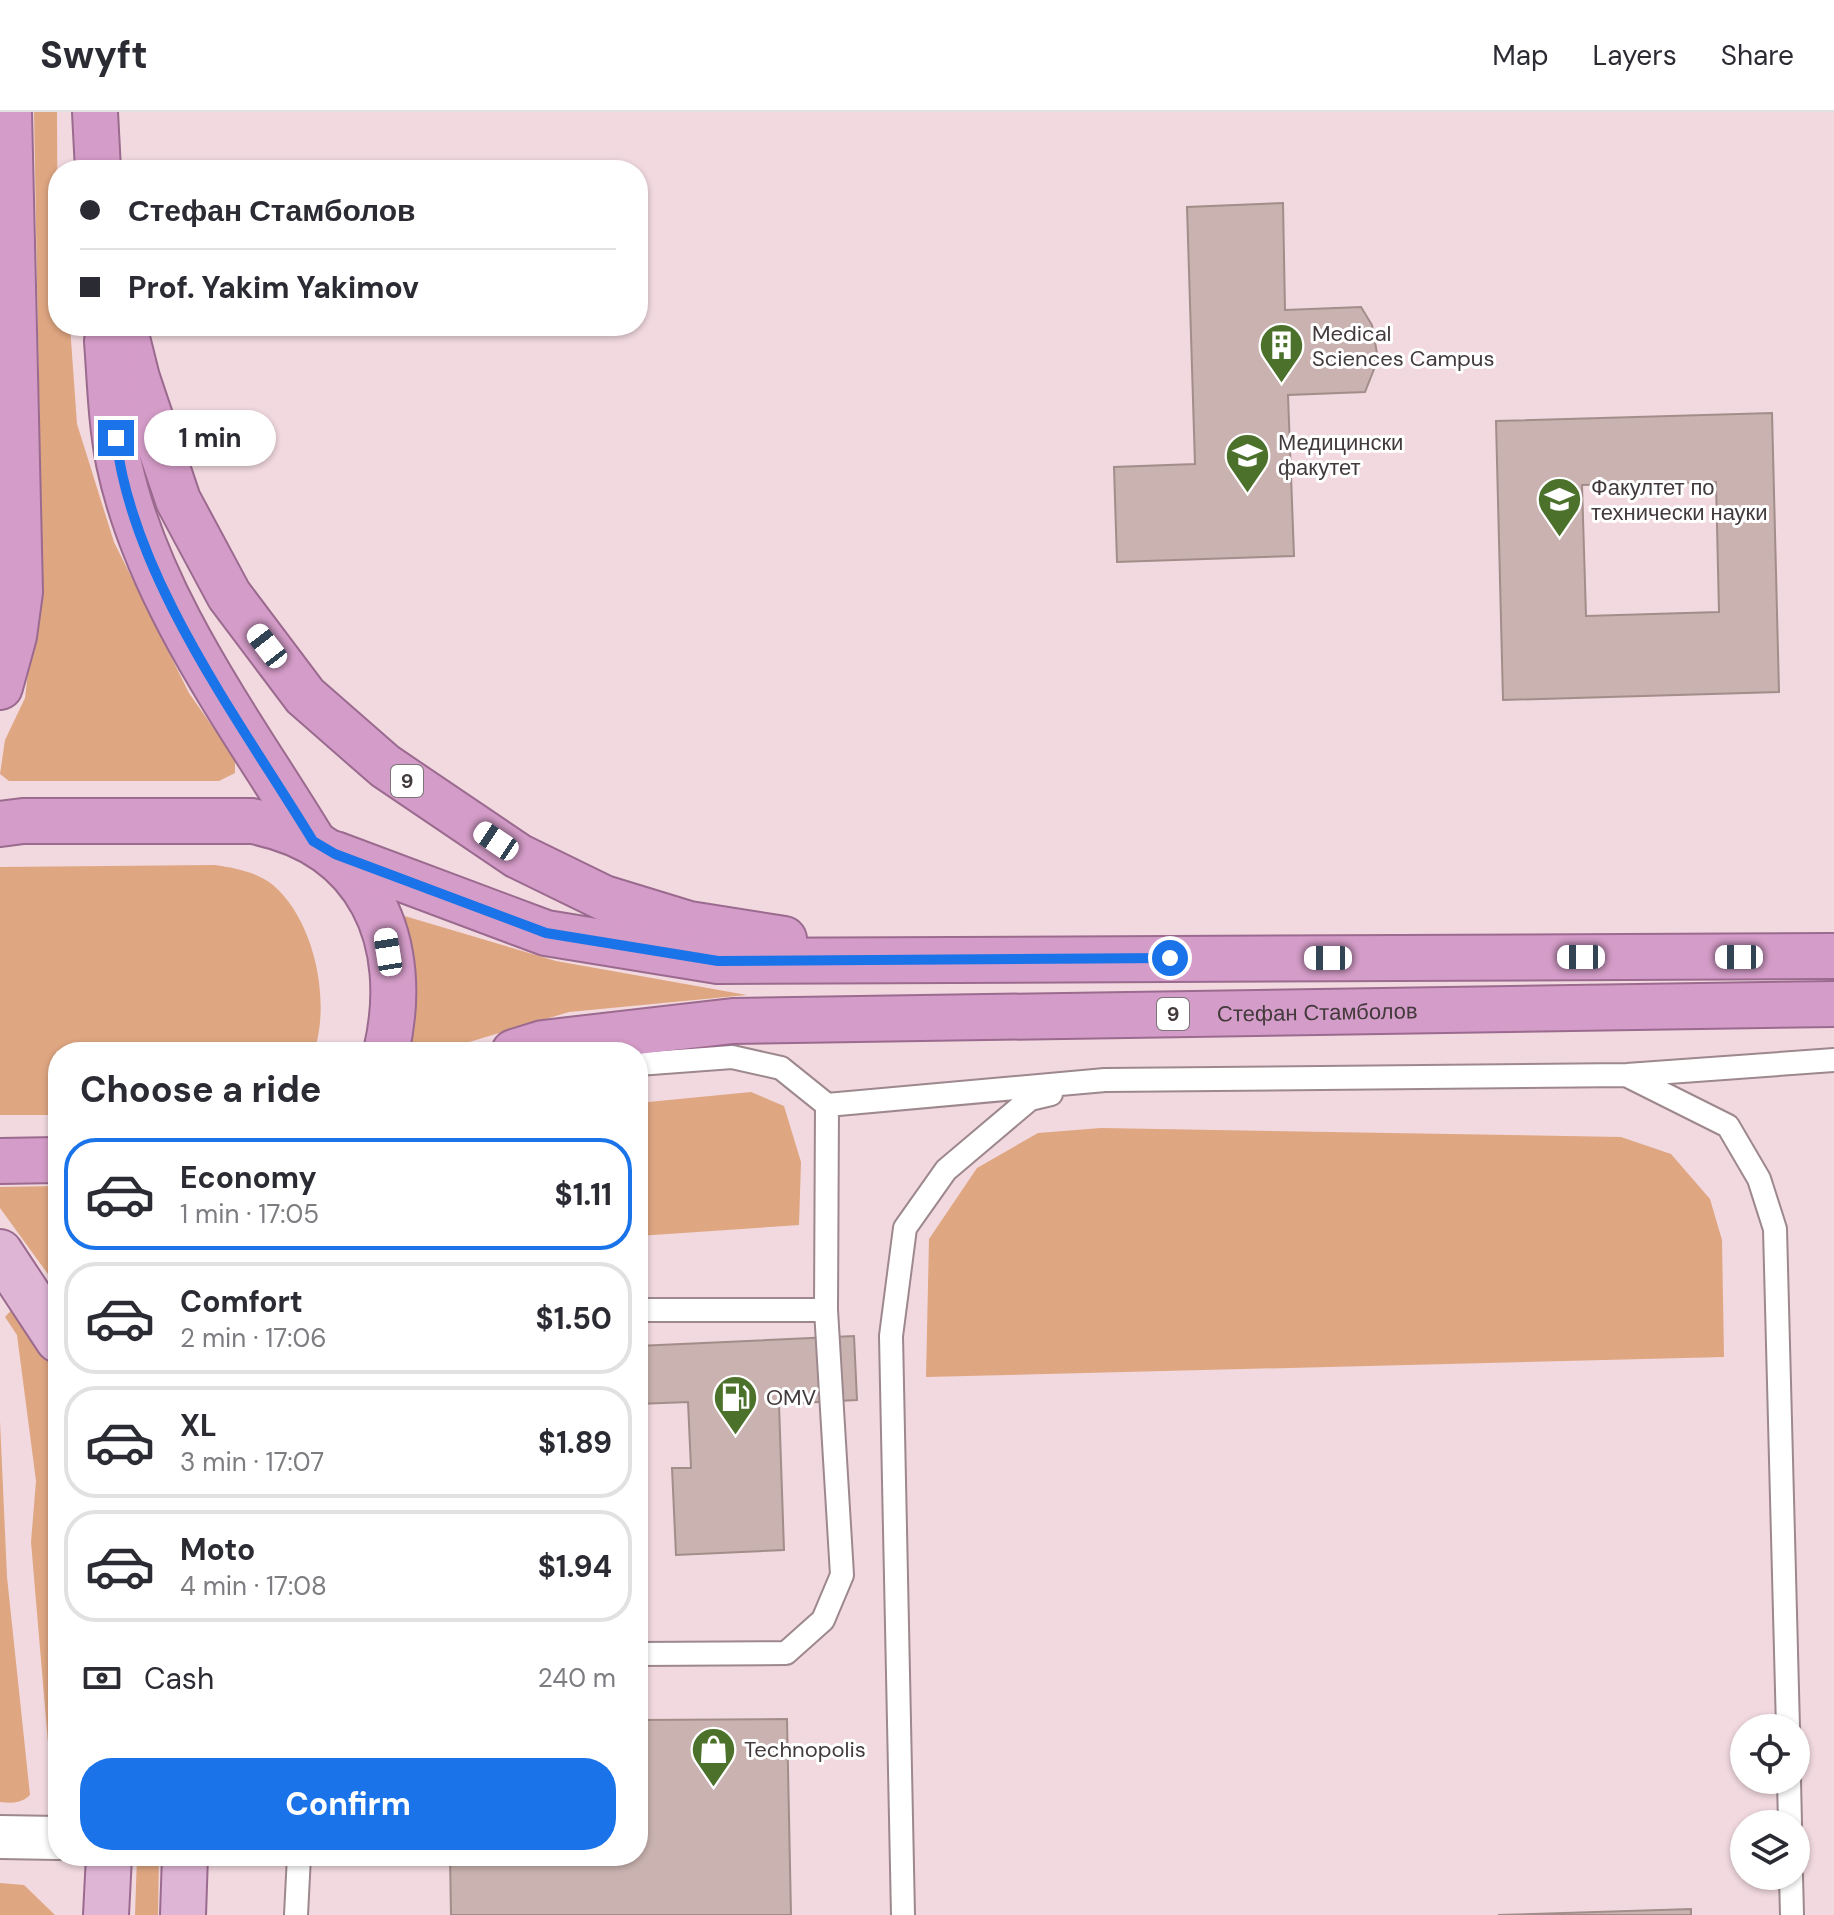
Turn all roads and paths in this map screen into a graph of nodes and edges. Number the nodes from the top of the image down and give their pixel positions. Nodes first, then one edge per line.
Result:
1 (9, 112) edge
2 (95, 112) edge
3 (97, 160) edge
4 (11, 321) junction
5 (107, 336) edge
6 (126, 336) edge
7 (0, 407) edge
8 (0, 687) edge
9 (0, 824) edge
10 (324, 847) junction
11 (1834, 956) edge
12 (917, 959) junction
13 (1834, 1004) edge
14 (387, 1042) edge
15 (552, 1042) edge
16 (1834, 1060) edge
17 (648, 1063) edge
18 (1627, 1075) junction
19 (1105, 1080) junction
20 (827, 1105) junction
21 (48, 1160) edge
22 (0, 1161) edge
23 (0, 1252) edge
24 (648, 1310) edge
25 (826, 1310) junction
26 (48, 1325) edge
27 (648, 1654) edge
28 (1788, 1714) edge
29 (0, 1837) edge
30 (48, 1838) edge
31 (108, 1866) edge
32 (185, 1866) edge
33 (298, 1866) edge
34 (1791, 1890) edge
35 (106, 1915) edge
36 (183, 1915) edge
37 (296, 1915) edge
38 (903, 1915) edge
39 (1792, 1915) edge

1 - 4 highway
2 - 3 highway
4 - 7 highway
4 - 8 highway
5 - 10 highway
6 - 12 highway, 9
9 - 10 highway
10 - 12 highway
10 - 14 highway
11 - 12 highway, 9
13 - 15 highway, Стефан Стамболов / 9
16 - 18 lane
17 - 20 lane
18 - 19 lane
18 - 28 lane
19 - 20 lane
19 - 38 lane
20 - 25 lane
21 - 22 highway
23 - 26 main road
24 - 25 lane
25 - 27 lane
29 - 30 street
31 - 35 main road
32 - 36 main road
33 - 37 lane
34 - 39 lane

